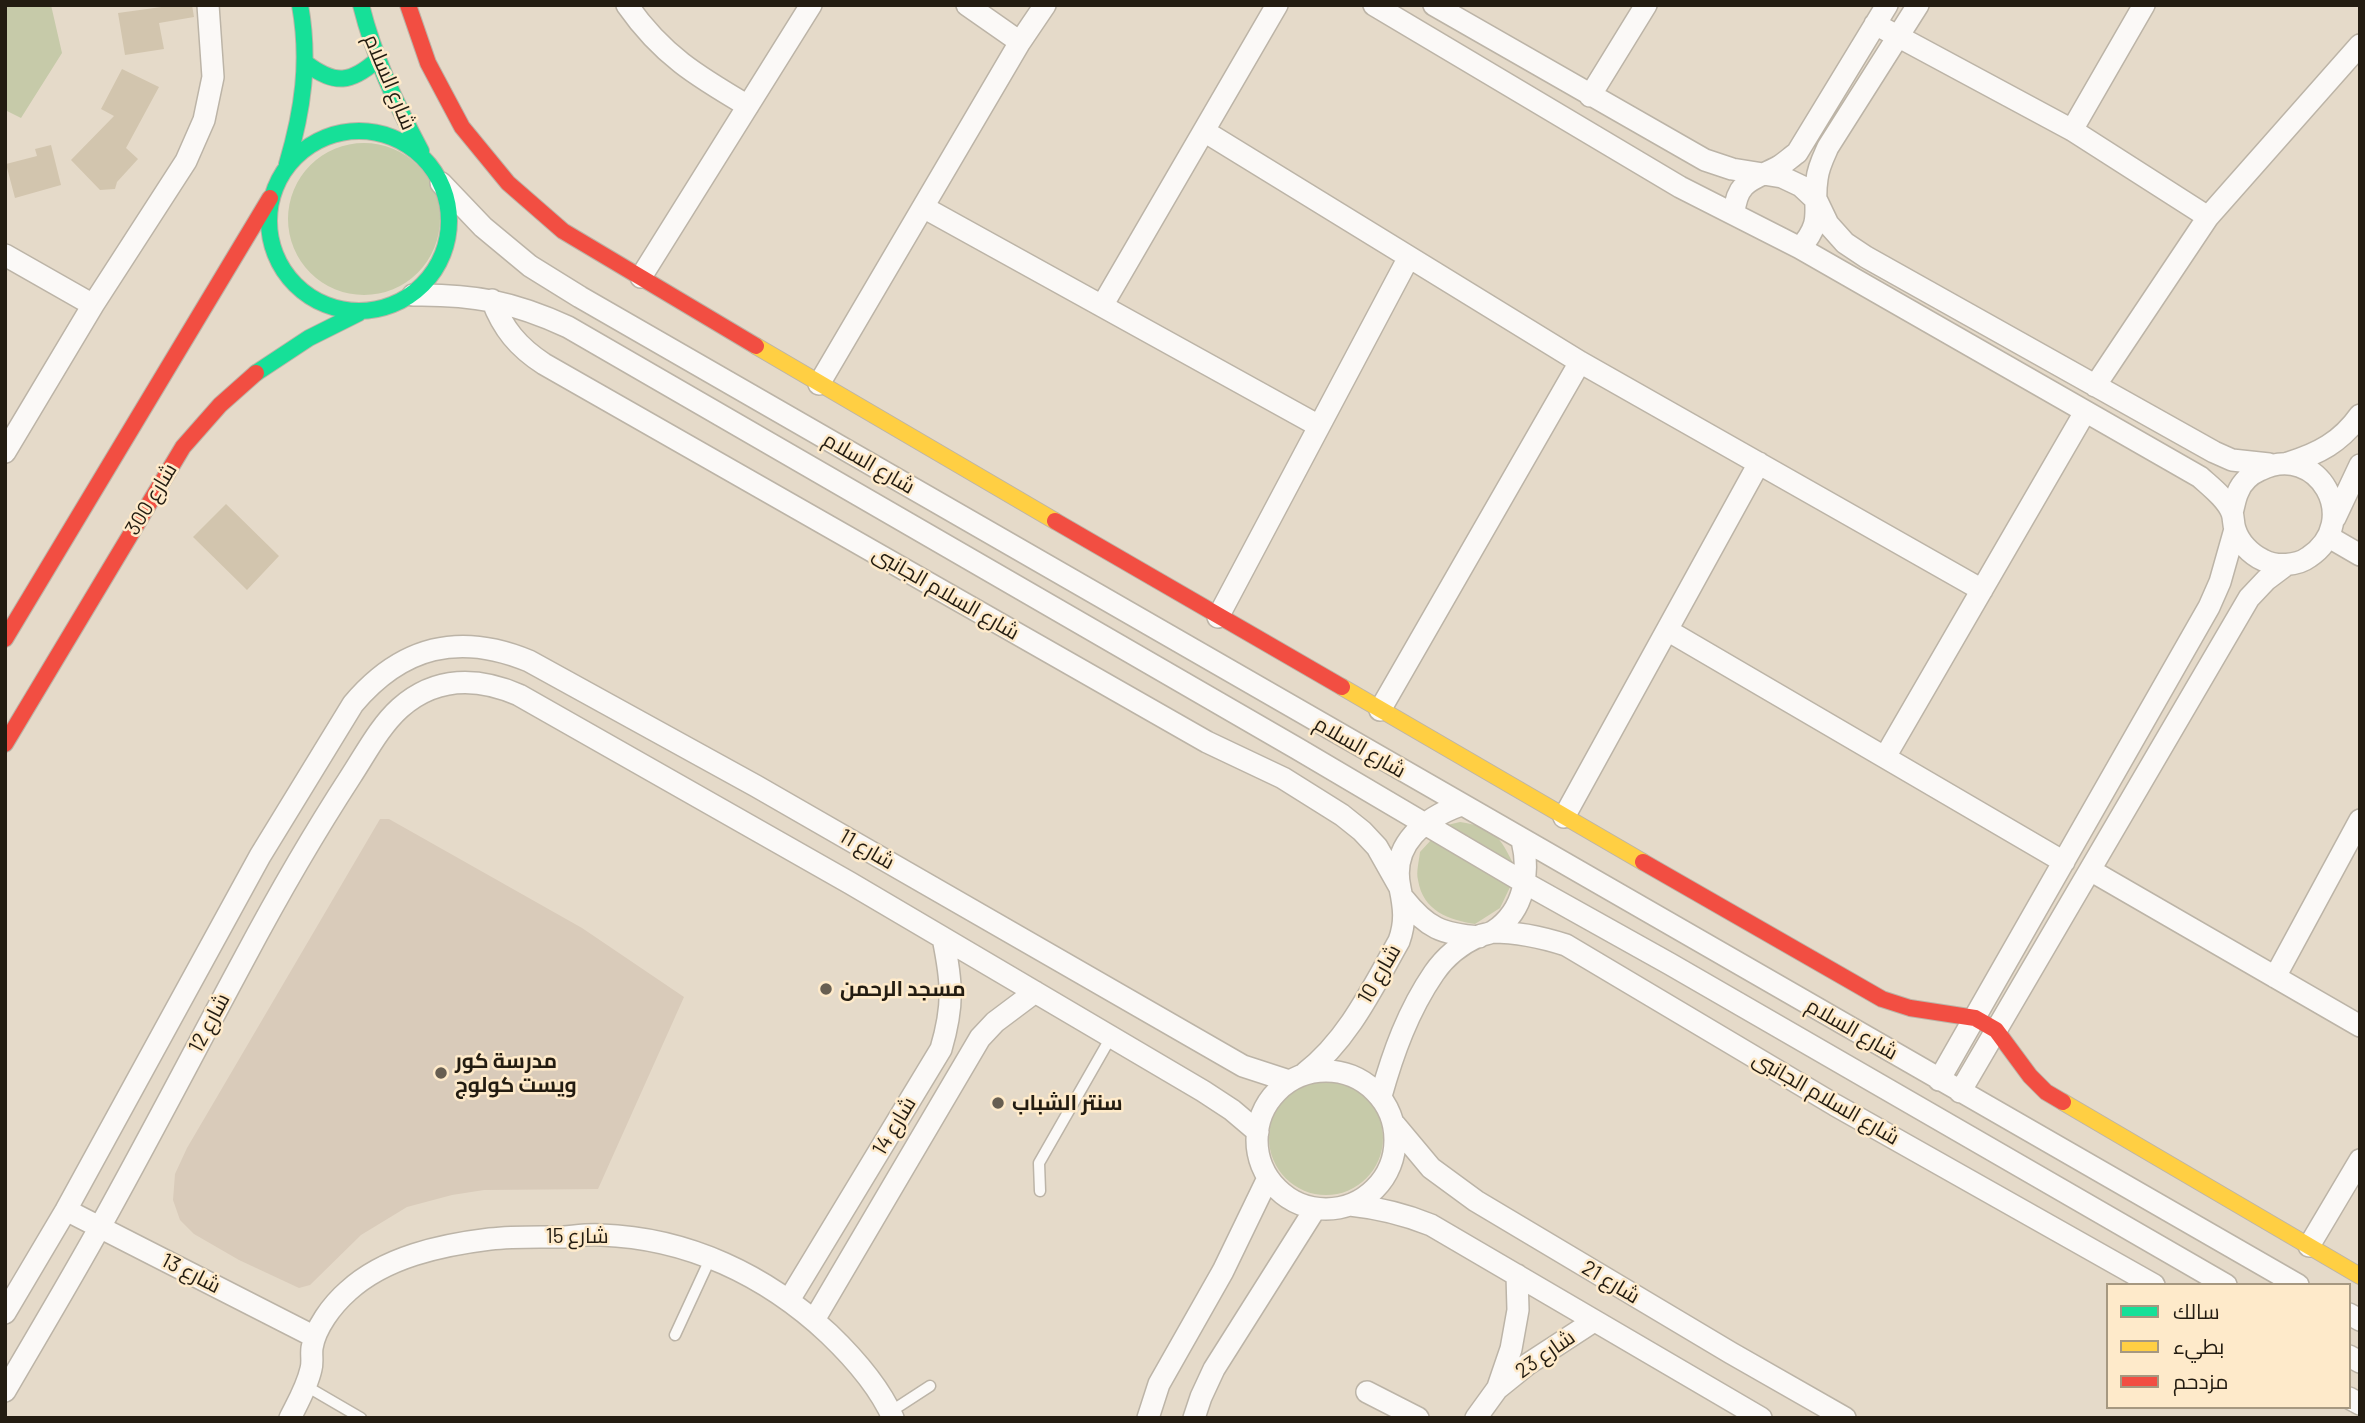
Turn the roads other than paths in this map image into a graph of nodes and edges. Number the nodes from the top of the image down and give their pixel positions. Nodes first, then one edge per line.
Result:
1 (208, 5) edge
2 (300, 5) edge
3 (361, 5) edge
4 (408, 5) edge
5 (627, 5) edge
6 (811, 5) edge
7 (967, 5) edge
8 (1045, 5) edge
9 (1278, 5) edge
10 (1374, 5) edge
11 (1434, 5) edge
12 (1646, 5) edge
13 (1886, 5) edge
14 (1918, 5) edge
15 (2144, 5) edge
16 (1875, 24) junction
17 (1900, 37) junction
18 (1020, 42) junction
19 (2360, 45) edge
20 (377, 60) junction
21 (307, 64) junction
22 (1590, 96) junction
23 (748, 106) junction
24 (2072, 130) junction
25 (1204, 131) junction
26 (424, 157) junction
27 (286, 167) junction
28 (1761, 174) junction
29 (441, 183) junction
30 (272, 196) junction
31 (1817, 201) junction
32 (923, 207) junction
33 (1734, 214) junction
34 (2208, 217) junction
35 (1800, 248) junction
36 (5, 255) edge
37 (1409, 257) junction
38 (641, 277) junction
39 (413, 295) junction
40 (492, 300) junction
41 (93, 305) junction
42 (1102, 306) junction
43 (359, 313) junction
44 (1580, 362) junction
45 (819, 384) junction
46 (2095, 386) junction
47 (2085, 412) junction
48 (2360, 415) edge
49 (1319, 426) junction
50 (5, 452) edge
51 (1759, 464) junction
52 (2279, 464) junction
53 (2360, 465) edge
54 (2234, 521) junction
55 (2331, 528) junction
56 (2360, 555) edge
57 (2286, 565) junction
58 (1982, 590) junction
59 (1218, 617) junction
60 (1667, 630) junction
61 (5, 639) edge
62 (436, 648) joint
63 (445, 684) joint
64 (1380, 710) junction
65 (5, 744) edge
66 (1298, 749) junction
67 (1885, 757) junction
68 (1283, 778) junction
69 (1461, 805) junction
70 (1564, 817) junction
71 (2360, 820) edge
72 (1423, 822) junction
73 (1522, 840) junction
74 (869, 851) junction
75 (2064, 862) junction
76 (2090, 870) junction
77 (850, 883) junction
78 (1525, 883) junction
79 (1401, 892) junction
80 (1485, 934) junction
81 (943, 938) junction
82 (1670, 964) junction
83 (2275, 977) junction
84 (1035, 992) junction
85 (1651, 996) junction
86 (1975, 1018) junction
87 (2360, 1026) edge
88 (1996, 1030) junction
89 (1111, 1037) junction
90 (1297, 1077) junction
91 (1939, 1080) junction
92 (1960, 1092) junction
93 (1381, 1096) junction
94 (1395, 1125) junction
95 (1258, 1132) junction
96 (2360, 1160) edge
97 (1269, 1178) junction
98 (1040, 1191) dead end
99 (1350, 1205) junction
100 (1315, 1209) junction
101 (66, 1210) junction
102 (100, 1227) junction
103 (2309, 1246) junction
104 (711, 1257) junction
105 (1517, 1275) junction
106 (2360, 1276) edge
107 (2150, 1283) edge
108 (2224, 1283) edge
109 (2294, 1283) edge
110 (789, 1300) junction
111 (5, 1313) edge
112 (814, 1320) junction
113 (1594, 1321) junction
114 (675, 1335) dead end
115 (315, 1337) junction
116 (306, 1386) junction
117 (930, 1386) dead end
118 (1497, 1389) junction
119 (5, 1391) edge
120 (1367, 1392) dead end
121 (892, 1415) edge
122 (290, 1418) edge
123 (361, 1418) edge
124 (1148, 1418) edge
125 (1194, 1418) edge
126 (1418, 1418) edge
127 (1476, 1418) edge
128 (1760, 1418) edge
129 (1845, 1418) edge

1 - 41 street
2 - 21 street
3 - 20 street, شارع السلام
4 - 38 street
5 - 23 street
6 - 23 street
7 - 18 street
8 - 18 street
9 - 25 street
10 - 33 street
11 - 22 street
12 - 22 street
13 - 16 street
14 - 17 street
15 - 24 street
16 - 17 street
16 - 28 street
17 - 24 street
17 - 31 street
18 - 32 street
19 - 34 street
20 - 21 street
20 - 26 street, شارع السلام
21 - 27 street
22 - 28 street
23 - 38 street
24 - 34 street
25 - 37 street
25 - 42 street
26 - 27 street
26 - 29 street
27 - 30 street
28 - 31 street
28 - 33 street
29 - 39 street
29 - 69 street, شارع السلام
30 - 43 street
30 - 61 street
31 - 35 street
31 - 46 street
32 - 42 street
32 - 45 street
33 - 35 street
34 - 46 street
35 - 47 street
36 - 41 street
37 - 44 street
37 - 49 street
38 - 45 street
39 - 40 street, شارع السلام
39 - 43 street
40 - 66 street, شارع السلام
40 - 68 street, شارع السلام الجانبى
41 - 50 street
42 - 49 street
43 - 65 street, شارع 300
44 - 51 street
44 - 64 street
45 - 59 street
46 - 52 street
47 - 54 street
47 - 58 street
48 - 52 street
49 - 59 street
51 - 58 street
51 - 60 street
52 - 54 street
52 - 55 street
53 - 55 street
54 - 57 street
54 - 75 street
55 - 56 street
55 - 57 street
57 - 76 street
58 - 67 street
59 - 64 street
60 - 67 street
60 - 70 street
62 - 74 street, شارع 11
62 - 101 street, شارع 12
63 - 77 street, شارع 11
63 - 102 street, شارع 12
64 - 70 street
66 - 68 street
66 - 72 street, شارع السلام
67 - 75 street
68 - 79 street, شارع السلام الجانبى
69 - 72 street
69 - 73 street, شارع السلام
70 - 86 street
71 - 83 street
72 - 78 street, شارع السلام
72 - 79 street, شارع 10
73 - 78 street
73 - 91 street, شارع السلام
74 - 77 street
74 - 90 street, شارع 11
75 - 86 street
76 - 83 street
76 - 88 street
77 - 81 street, شارع 11
78 - 80 street
78 - 82 street, شارع السلام
79 - 80 street, شارع السلام الجانبى
79 - 90 street, شارع 10
80 - 85 street, شارع السلام الجانبى
80 - 93 street
81 - 84 street, شارع 11
81 - 110 street, شارع 14
82 - 85 street
82 - 108 street, شارع السلام
83 - 87 street
84 - 89 street, شارع 11
84 - 112 street, شارع 14
85 - 107 street, شارع السلام الجانبى
86 - 88 street
86 - 91 street
88 - 92 street
88 - 103 street
89 - 95 street, شارع 11
89 - 98 lane
90 - 93 street
90 - 95 street
91 - 92 street, شارع السلام
92 - 109 street, شارع السلام
93 - 94 street
94 - 99 street
94 - 129 street, شارع 21
95 - 97 street
96 - 103 street
97 - 100 street
97 - 124 street
99 - 100 street
99 - 105 street, شارع 21
100 - 125 street
101 - 102 street, شارع 13
101 - 111 street, شارع 12
102 - 115 street, شارع 13
102 - 119 street, شارع 12
103 - 106 street
104 - 110 street, شارع 15
104 - 114 lane
104 - 115 street, شارع 15
105 - 113 street, شارع 21
105 - 118 street, شارع 23
110 - 112 street, شارع 15
112 - 121 street, شارع 15
113 - 118 street, شارع 23
113 - 128 street, شارع 21
115 - 116 street, شارع 15
116 - 122 street, شارع 15
116 - 123 lane
117 - 121 lane
118 - 127 street, شارع 23
120 - 126 street

